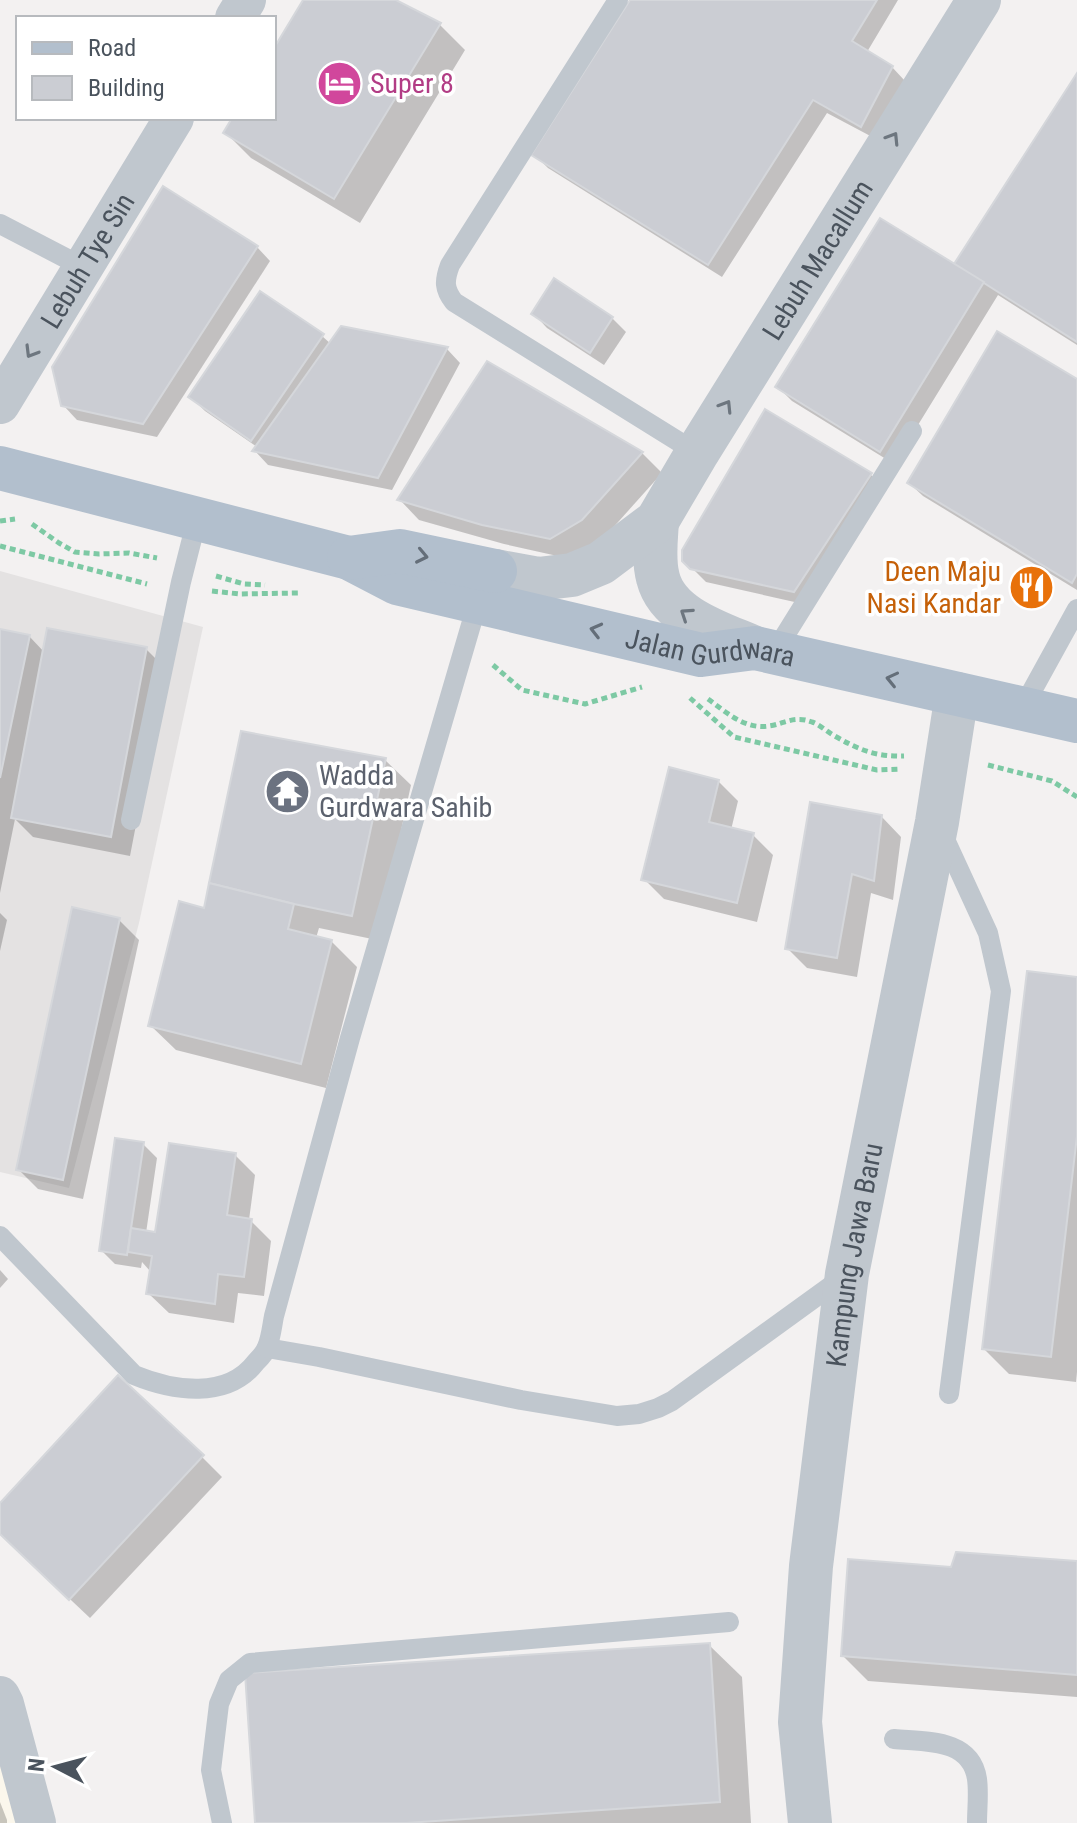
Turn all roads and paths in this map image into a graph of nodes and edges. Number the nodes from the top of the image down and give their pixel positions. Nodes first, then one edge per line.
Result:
1 (618, 0) edge
2 (979, 0) edge
3 (173, 120) edge
4 (0, 224) edge
5 (83, 267) junction
6 (0, 404) edge
7 (912, 431) dead end
8 (697, 453) junction
9 (0, 468) edge
10 (197, 519) junction
11 (657, 521) junction
12 (480, 605) junction
13 (1077, 609) edge
14 (764, 650) junction
15 (652, 688) dead end
16 (687, 694) dead end
17 (957, 694) junction
18 (1022, 709) junction
19 (1077, 721) edge
20 (947, 754) junction
21 (131, 820) dead end
22 (937, 822) junction
23 (0, 1236) edge
24 (847, 1274) junction
25 (267, 1348) junction
26 (949, 1394) dead end
27 (729, 1622) dead end
28 (0, 1696) edge
29 (894, 1739) dead end
30 (36, 1823) edge
31 (222, 1823) edge
32 (810, 1823) edge
33 (977, 1823) edge

1 - 8 lane
8 -> 2 street, Lebuh Macallum
3 - 5 street, Lebuh Tye Sin
4 - 5 lane
5 -> 6 street, Lebuh Tye Sin
7 - 14 lane
8 - 11 street, Lebuh Macallum
9 - 10 main road, Jalan Gurdwara
10 - 12 main road, Jalan Gurdwara
10 - 21 lane
11 - 12 street, Lebuh Macallum
14 -> 11 street
14 -> 12 main road, Jalan Gurdwara
12 - 15 path
12 - 25 lane
13 - 18 lane
17 -> 14 main road, Jalan Gurdwara
16 - 20 path
17 - 18 main road, Jalan Gurdwara
17 - 20 street, Kampung Jawa Baru
18 - 19 main road, Jalan Gurdwara
20 - 22 street, Kampung Jawa Baru
22 - 24 street, Kampung Jawa Baru
22 - 26 lane
23 - 25 lane
24 - 25 lane
24 - 32 street, Kampung Jawa Baru
27 - 31 lane
28 - 30 street
29 - 33 lane

